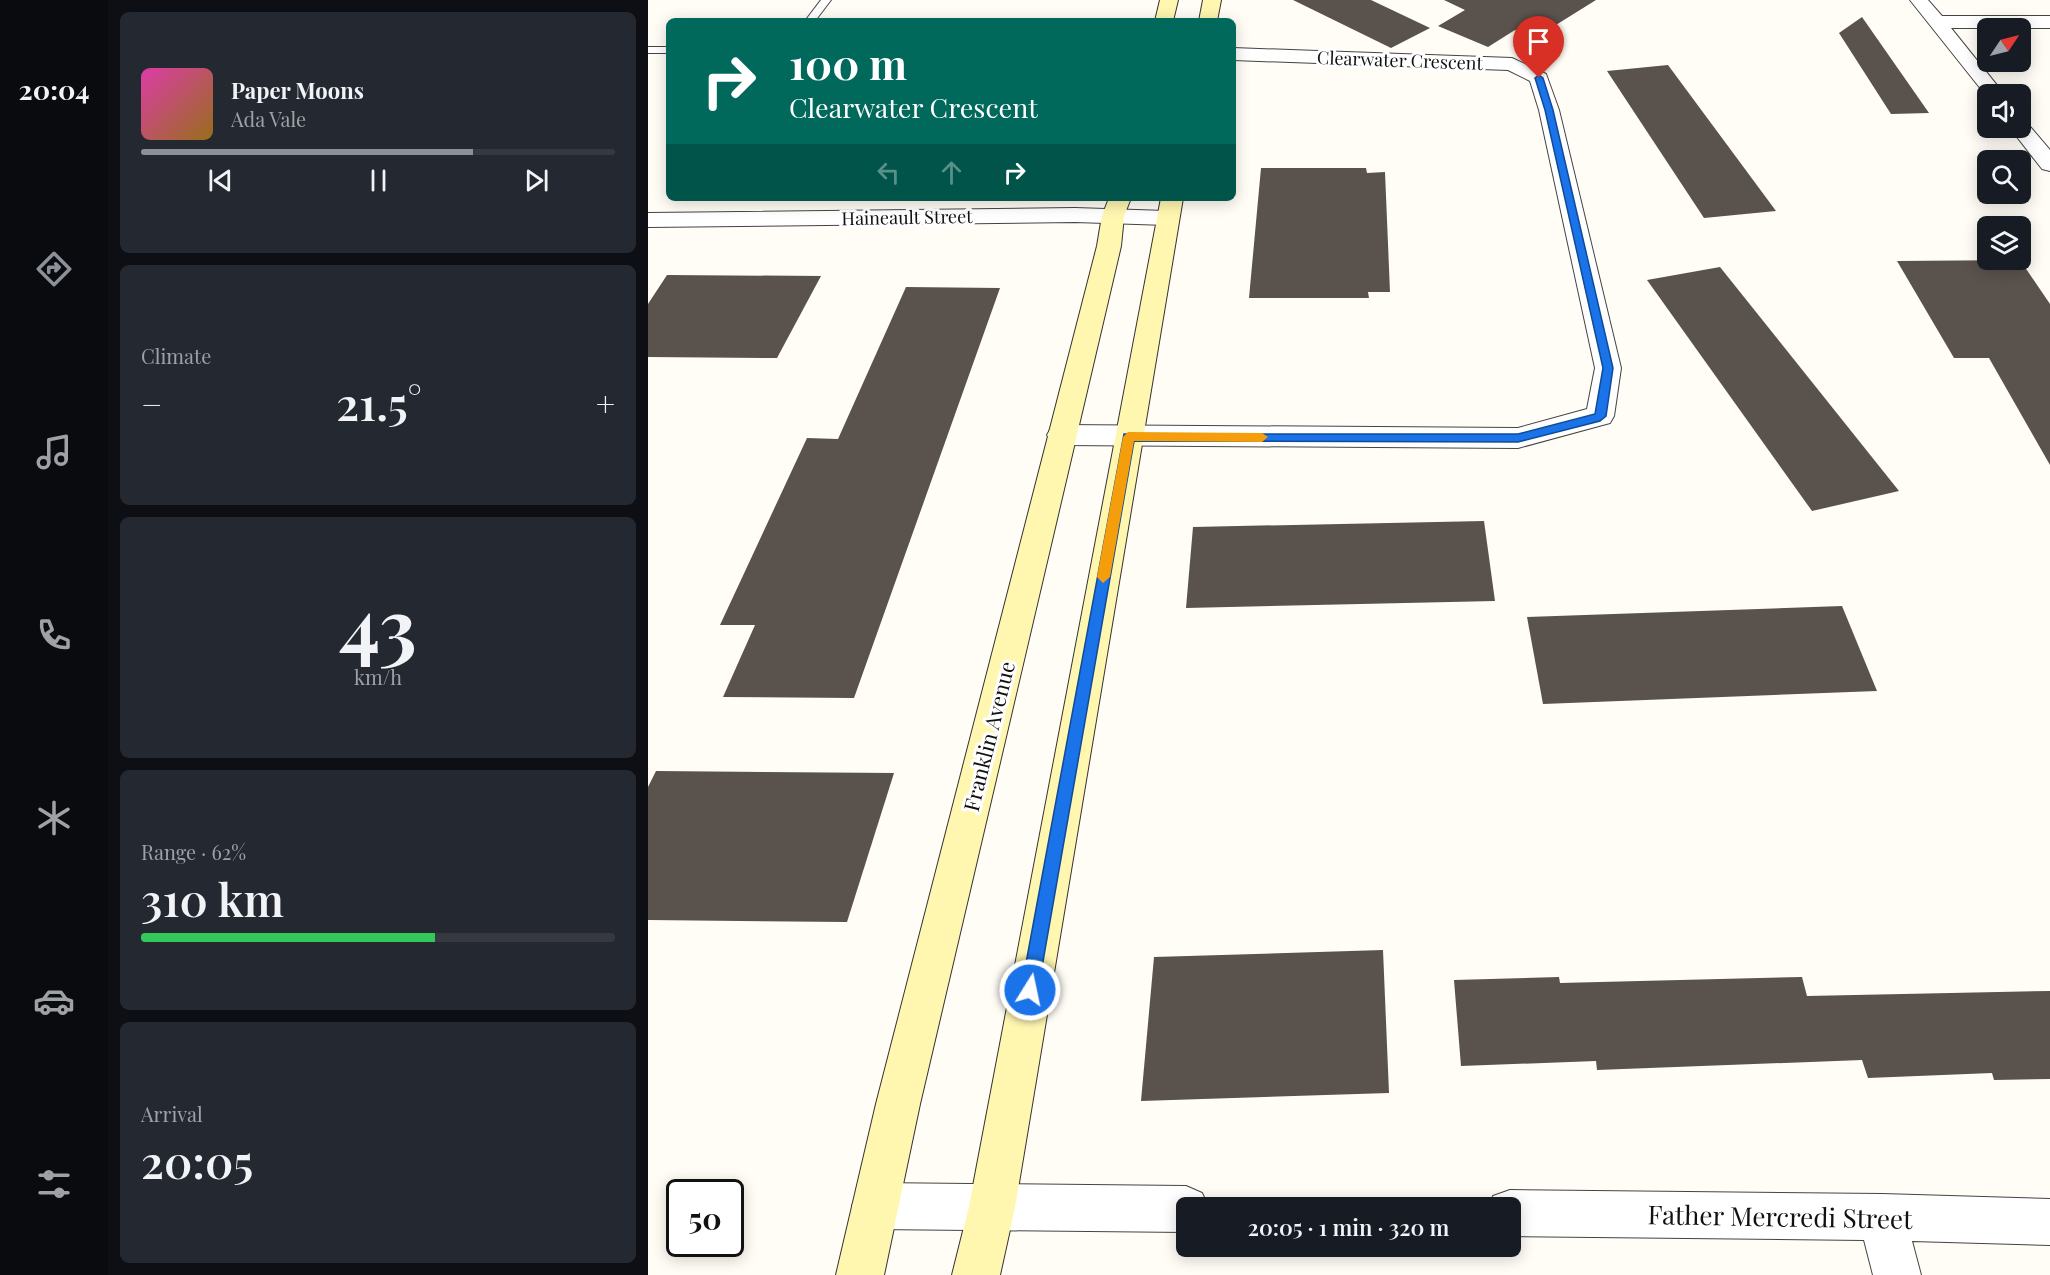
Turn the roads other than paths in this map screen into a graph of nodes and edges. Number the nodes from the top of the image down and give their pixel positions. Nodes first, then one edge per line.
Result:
1 (826, 0) edge
2 (1169, 0) edge
3 (1212, 0) edge
4 (1919, 0) edge
5 (812, 18) edge
6 (1165, 18) edge
7 (1209, 18) edge
8 (1935, 22) junction
9 (2050, 22) edge
10 (648, 50) edge
11 (666, 50) edge
12 (1236, 54) edge
13 (1986, 84) edge
14 (2029, 138) edge
15 (2050, 164) edge
16 (1117, 207) edge
17 (1169, 208) edge
18 (648, 220) edge
19 (1061, 435) junction
20 (1128, 437) junction
21 (874, 1206) junction
22 (992, 1207) junction
23 (1176, 1209) edge
24 (1521, 1213) edge
25 (1882, 1217) junction
26 (2050, 1222) edge
27 (860, 1275) edge
28 (976, 1275) edge
29 (1897, 1275) edge

1 - 5 lane
2 - 6 main road
3 - 7 main road
4 - 8 street
8 - 9 street
8 - 13 street
10 - 11 lane
12 - 20 street, Clearwater Crescent
14 - 15 street
16 - 17 street, Haineault Street
16 - 18 street, Haineault Street
16 - 19 main road, Franklin Avenue
17 - 20 main road
19 - 20 street, Clearwater Crescent
19 - 21 main road, Franklin Avenue
20 - 22 main road
21 - 22 street
21 - 27 main road, Franklin Avenue
22 - 23 street
22 - 28 main road
24 - 25 street, Father Mercredi Street
25 - 26 street, Father Mercredi Street
25 - 29 street

